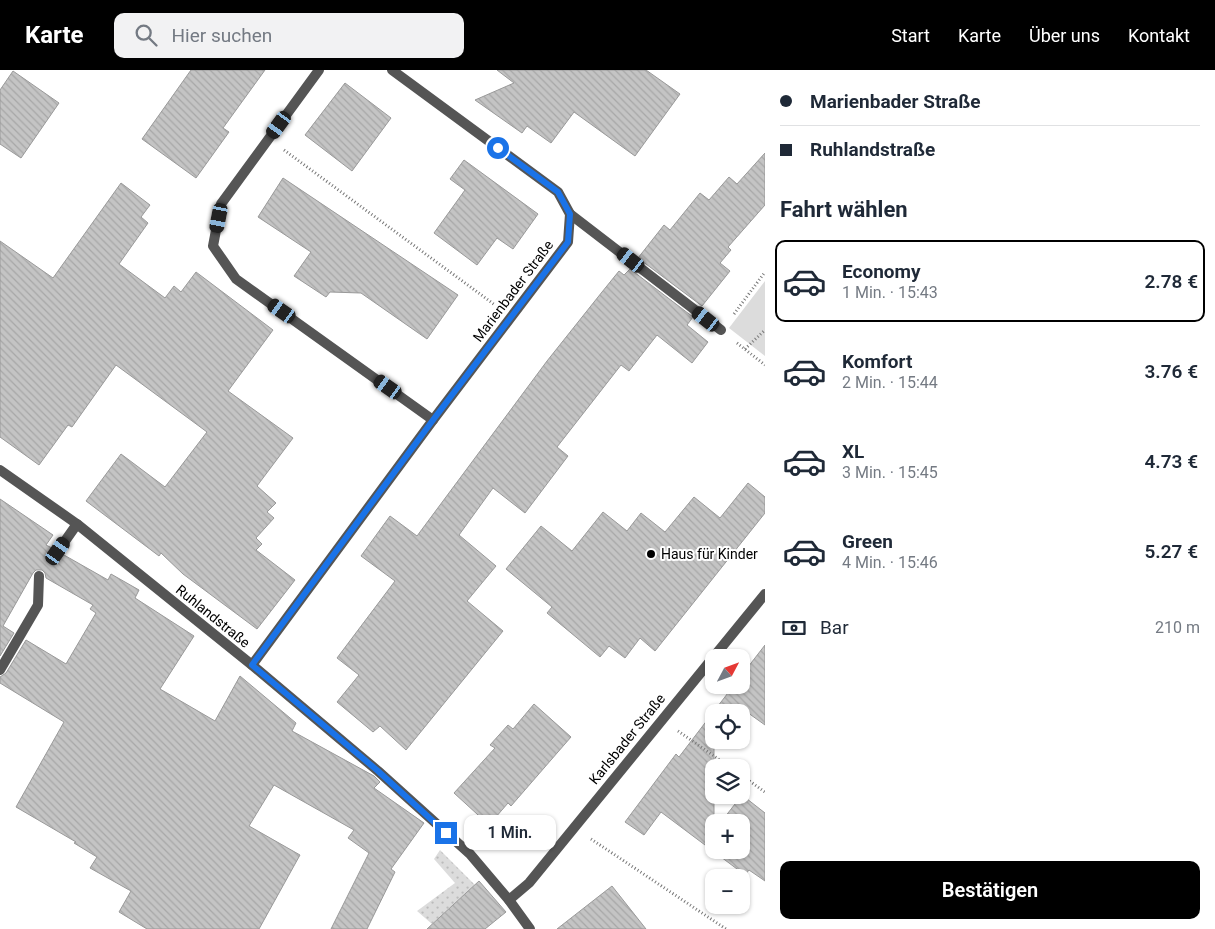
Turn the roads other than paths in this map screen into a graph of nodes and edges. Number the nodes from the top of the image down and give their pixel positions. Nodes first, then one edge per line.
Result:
1 (319, 70) edge
2 (392, 70) edge
3 (570, 214) junction
4 (721, 330) road end
5 (433, 420) junction
6 (0, 470) edge
7 (77, 524) junction
8 (58, 551) dead end
9 (39, 576) dead end
10 (765, 594) edge
11 (252, 665) junction
12 (0, 670) edge
13 (509, 900) junction
14 (530, 929) edge

1 - 5 street
2 - 3 street
3 - 4 street
3 - 5 street, Marienbader Straße
5 - 11 street, Marienbader Straße
6 - 7 street, Ruhlandstraße
7 - 8 street
7 - 11 street, Ruhlandstraße
9 - 12 street
10 - 13 street, Karlsbader Straße
11 - 13 street, Ruhlandstraße
13 - 14 street, Ruhlandstraße

